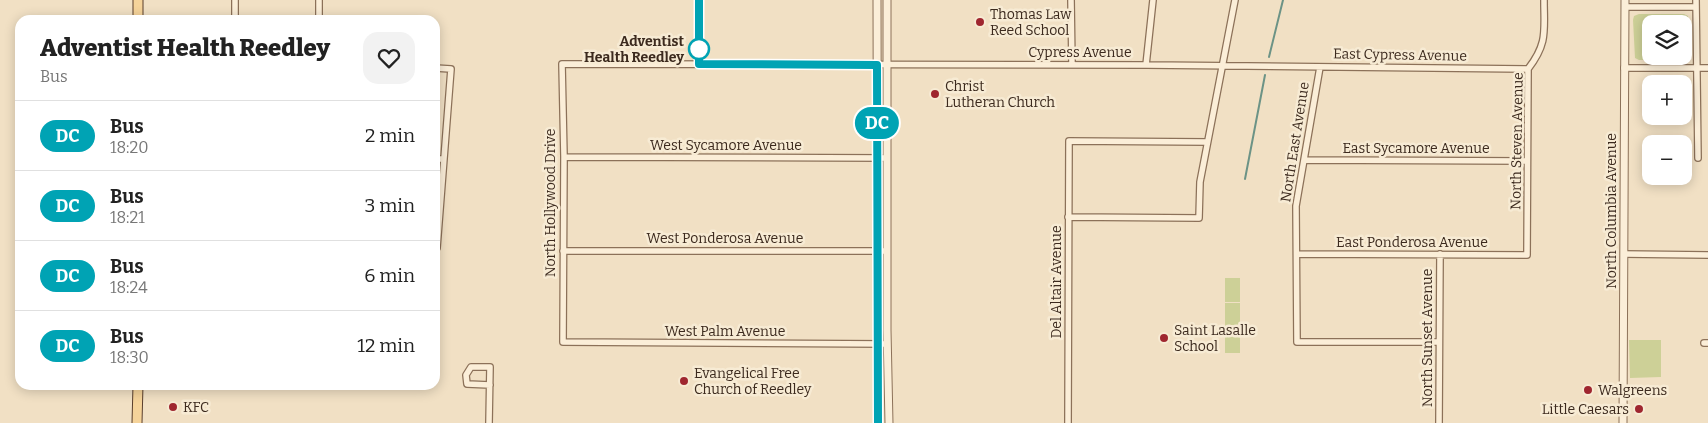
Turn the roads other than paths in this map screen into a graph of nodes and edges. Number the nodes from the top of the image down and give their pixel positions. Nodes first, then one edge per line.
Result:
1 (138, 0) edge
2 (235, 0) edge
3 (318, 0) edge
4 (699, 0) edge
5 (877, 0) edge
6 (887, 0) edge
7 (1071, 0) edge
8 (1153, 0) edge
9 (1235, 0) edge
10 (1544, 0) edge
11 (1696, 3) edge
12 (1625, 4) edge
13 (138, 15) edge
14 (235, 15) edge
15 (319, 15) edge
16 (562, 64) joint
17 (699, 64) junction
18 (887, 64) junction
19 (877, 65) junction
20 (1072, 65) junction
21 (1146, 65) junction
22 (1222, 66) junction
23 (1272, 66) joint
24 (1320, 67) junction
25 (440, 68) edge
26 (1624, 68) junction
27 (1696, 68) junction
28 (1708, 68) edge
29 (1528, 69) junction
30 (1207, 142) junction
31 (564, 157) junction
32 (877, 158) junction
33 (887, 158) junction
34 (1698, 158) dead end
35 (440, 159) edge
36 (444, 159) junction
37 (1305, 160) junction
38 (1527, 161) junction
39 (440, 204) edge
40 (1068, 217) junction
41 (564, 250) junction
42 (878, 251) junction
43 (887, 251) junction
44 (1297, 254) junction
45 (1440, 254) junction
46 (1624, 254) junction
47 (1527, 255) joint
48 (1708, 255) edge
49 (563, 342) joint
50 (1438, 342) junction
51 (878, 344) junction
52 (887, 344) junction
53 (490, 385) junction
54 (138, 390) edge
55 (137, 423) edge
56 (489, 423) edge
57 (878, 423) edge
58 (889, 423) edge
59 (1068, 423) edge
60 (1439, 423) edge
61 (1623, 423) edge

1 - 13 main road
2 - 14 street
3 - 15 street
4 - 17 street
5 - 19 street
6 - 18 street
7 - 20 street
8 - 21 street
9 - 22 street
10 - 29 street, North Steven Avenue
11 - 12 street
11 - 27 street
12 - 26 street, North Columbia Avenue
16 - 17 street, Cypress Avenue
16 - 31 street, North Hollywood Drive
17 - 19 street, Cypress Avenue
18 - 19 street, Cypress Avenue
18 - 20 street, Cypress Avenue
18 - 33 street
19 - 32 street
20 - 21 street, Cypress Avenue
21 - 22 street, Cypress Avenue
22 - 23 street, Cypress Avenue
22 - 30 street
23 - 24 street, East Cypress Avenue
24 - 29 street, East Cypress Avenue
24 - 37 street, North East Avenue
25 - 36 street
26 - 27 street
26 - 46 street, North Columbia Avenue
27 - 28 street
27 - 34 street
29 - 38 street, North Steven Avenue
30 - 40 street
30 - 40 street, Del Altair Avenue
31 - 32 street, West Sycamore Avenue
31 - 41 street, North Hollywood Drive
32 - 33 street, West Sycamore Avenue
32 - 42 street
33 - 43 street
35 - 36 street
36 - 39 street
37 - 38 street, East Sycamore Avenue
37 - 44 street, North East Avenue
38 - 47 street, North Steven Avenue
40 - 59 street, Del Altair Avenue
41 - 42 street, West Ponderosa Avenue
41 - 49 street, North Hollywood Drive
42 - 43 street, West Ponderosa Avenue
42 - 51 street
43 - 52 street
44 - 45 street, East Ponderosa Avenue
44 - 50 street, North East Avenue
45 - 47 street, East Ponderosa Avenue
45 - 50 street, North Sunset Avenue
46 - 48 street
46 - 61 street, North Columbia Avenue
49 - 51 street, West Palm Avenue
50 - 60 street, North Sunset Avenue
51 - 52 street, West Palm Avenue
51 - 57 street
52 - 58 street
53 - 53 street
53 - 56 street
54 - 55 main road

